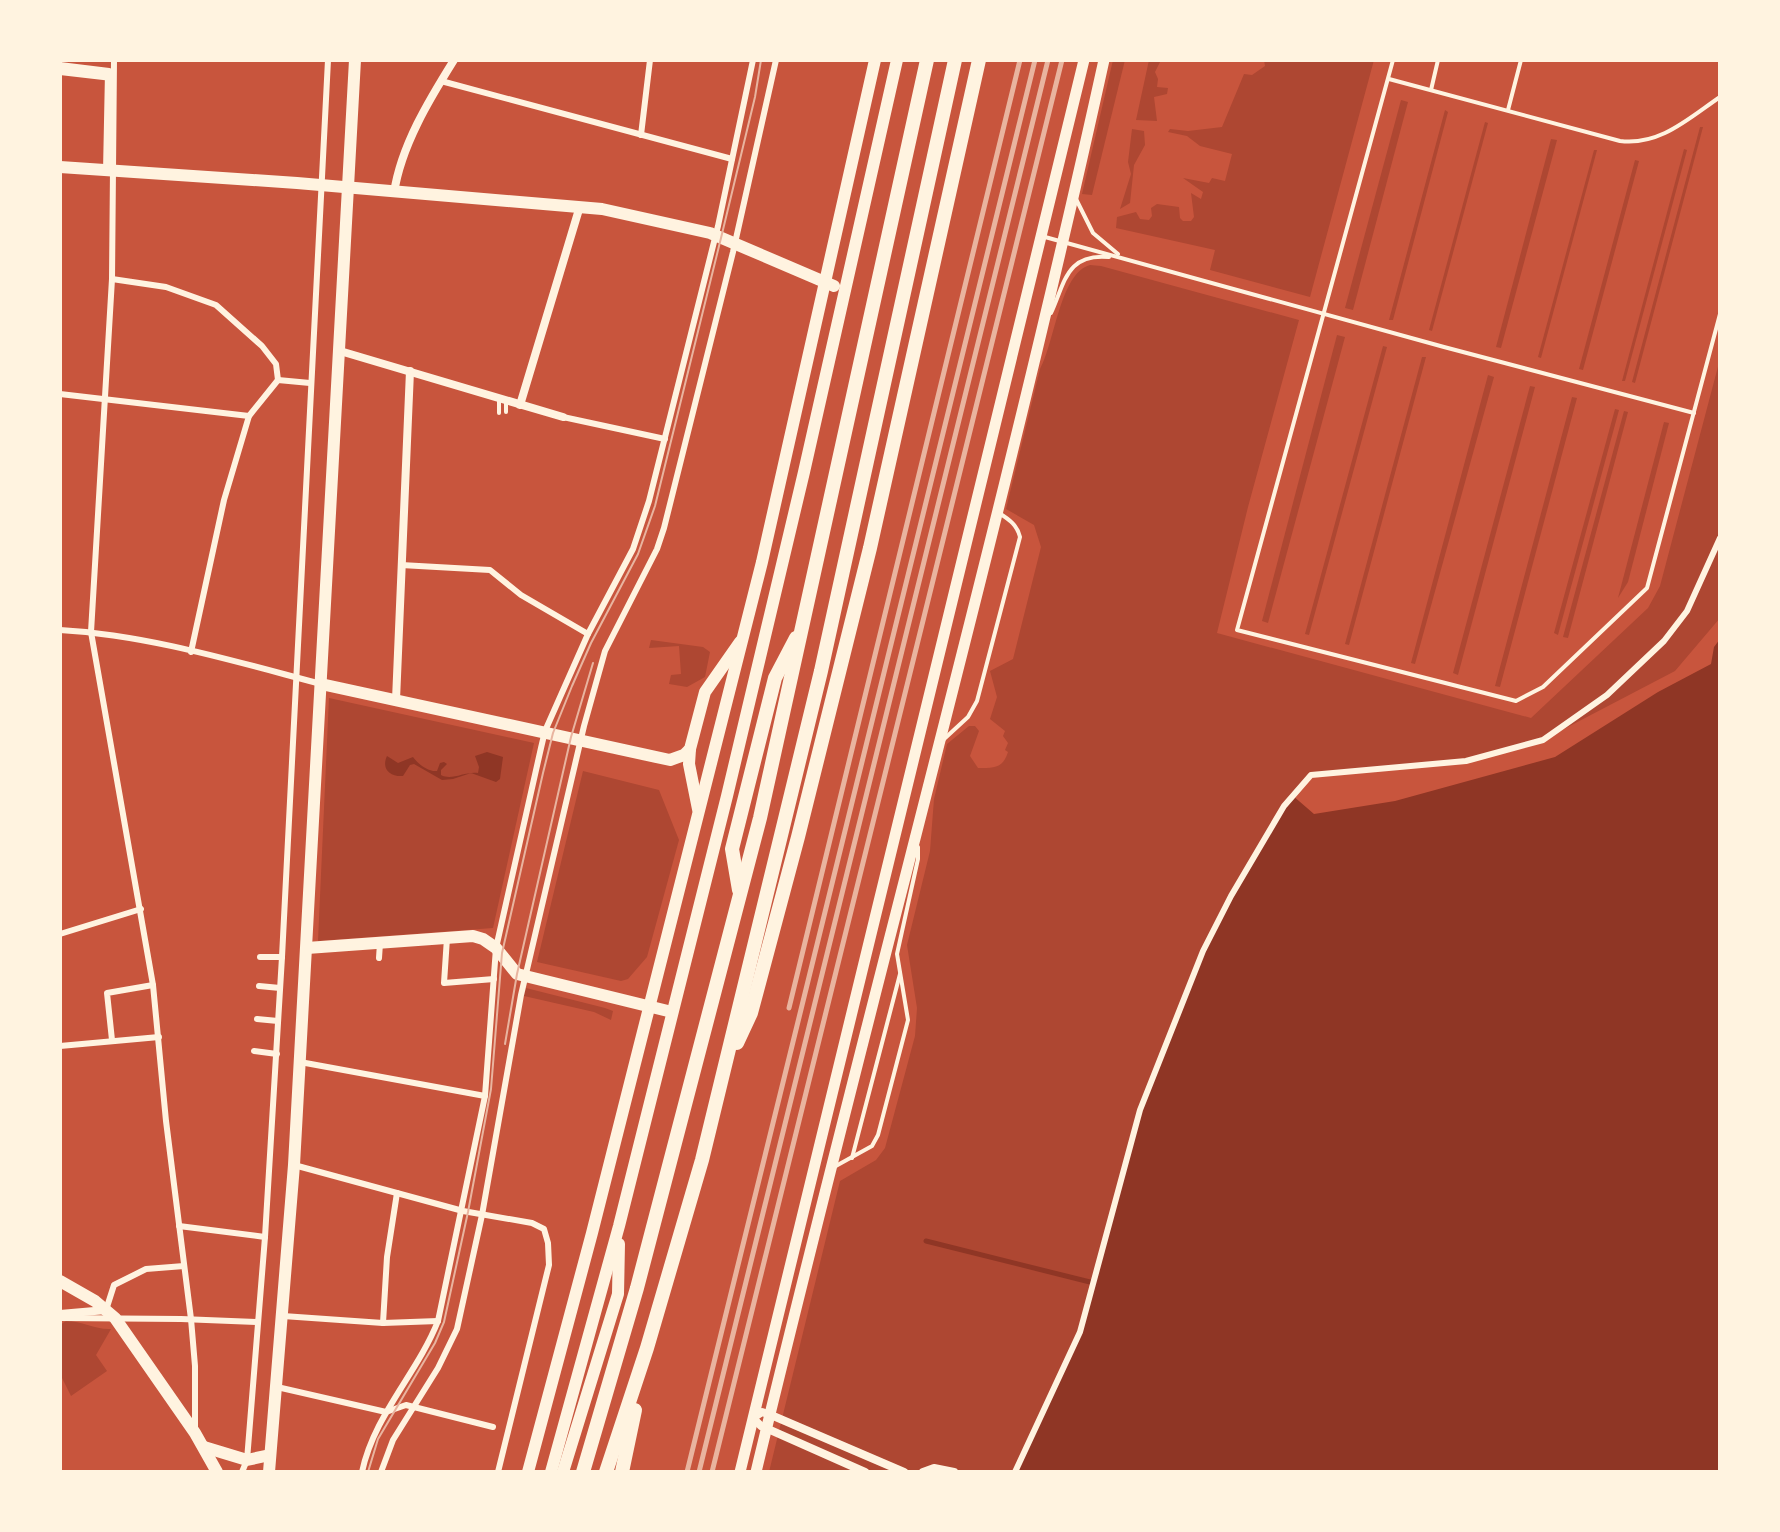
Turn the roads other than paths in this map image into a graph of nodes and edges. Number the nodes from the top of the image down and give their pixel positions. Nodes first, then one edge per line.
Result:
1 (114, 60) edge
2 (328, 60) edge
3 (355, 60) edge
4 (454, 60) edge
5 (650, 60) edge
6 (753, 60) edge
7 (776, 60) edge
8 (875, 60) edge
9 (897, 60) edge
10 (927, 60) edge
11 (955, 60) edge
12 (979, 60) edge
13 (1084, 60) edge
14 (1104, 60) edge
15 (1393, 60) edge
16 (1438, 60) edge
17 (1521, 60) edge
18 (60, 69) edge
19 (111, 78) junction
20 (1389, 79) junction
21 (441, 81) junction
22 (1431, 90) junction
23 (1720, 97) edge
24 (1508, 110) junction
25 (641, 135) junction
26 (732, 159) junction
27 (60, 167) edge
28 (109, 172) junction
29 (321, 185) junction
30 (348, 189) junction
31 (1073, 191) junction
32 (394, 193) junction
33 (580, 206) junction
34 (716, 236) junction
35 (1043, 236) junction
36 (1062, 241) junction
37 (735, 243) junction
38 (1123, 258) junction
39 (112, 279) junction
40 (826, 283) junction
41 (844, 289) junction
42 (1325, 314) junction
43 (1720, 314) edge
44 (1037, 342) junction
45 (340, 351) junction
46 (410, 371) junction
47 (278, 380) junction
48 (310, 383) junction
49 (60, 394) edge
50 (106, 400) junction
51 (503, 400) junction
52 (520, 405) junction
53 (506, 412) dead end
54 (499, 413) dead end
55 (1694, 413) junction
56 (249, 416) junction
57 (563, 417) joint
58 (665, 439) junction
59 (997, 511) junction
60 (1720, 538) edge
61 (401, 565) junction
62 (60, 630) edge
63 (91, 632) junction
64 (588, 634) junction
65 (743, 638) junction
66 (191, 652) junction
67 (296, 678) junction
68 (321, 684) junction
69 (396, 700) junction
70 (545, 731) junction
71 (580, 739) junction
72 (938, 744) junction
73 (690, 749) junction
74 (699, 812) junction
75 (917, 824) junction
76 (141, 909) junction
77 (60, 934) edge
78 (447, 938) junction
79 (380, 943) junction
80 (307, 948) junction
81 (496, 948) junction
82 (260, 957) dead end
83 (282, 957) junction
84 (379, 958) dead end
85 (900, 972) junction
86 (525, 976) junction
87 (494, 979) junction
88 (153, 985) junction
89 (259, 986) dead end
90 (280, 988) junction
91 (648, 1006) junction
92 (672, 1012) junction
93 (257, 1019) dead end
94 (278, 1021) junction
95 (159, 1037) junction
96 (112, 1040) junction
97 (60, 1046) edge
98 (254, 1051) dead end
99 (277, 1054) junction
100 (300, 1062) junction
101 (722, 1076) junction
102 (485, 1096) junction
103 (852, 1158) junction
104 (294, 1165) junction
105 (832, 1168) junction
106 (397, 1193) junction
107 (463, 1211) junction
108 (482, 1215) junction
109 (179, 1226) junction
110 (619, 1226) junction
111 (265, 1237) junction
112 (184, 1266) junction
113 (60, 1281) edge
114 (111, 1314) junction
115 (60, 1316) edge
116 (283, 1316) junction
117 (191, 1319) junction
118 (438, 1321) junction
119 (258, 1322) junction
120 (383, 1323) junction
121 (647, 1348) junction
122 (277, 1387) junction
123 (414, 1407) junction
124 (386, 1412) junction
125 (771, 1415) junction
126 (753, 1418) junction
127 (493, 1427) dead end
128 (767, 1429) junction
129 (195, 1433) junction
130 (204, 1447) junction
131 (270, 1455) junction
132 (244, 1466) edge
133 (217, 1472) edge
134 (269, 1472) edge
135 (362, 1472) edge
136 (381, 1472) edge
137 (498, 1472) edge
138 (528, 1472) edge
139 (551, 1472) edge
140 (563, 1472) edge
141 (583, 1472) edge
142 (606, 1472) edge
143 (622, 1472) edge
144 (740, 1472) edge
145 (756, 1472) edge
146 (865, 1472) edge
147 (904, 1472) edge
148 (923, 1472) edge
149 (954, 1472) edge
150 (1015, 1472) edge

1 - 19 street
2 - 29 street
3 - 30 main road
4 - 21 street
5 - 25 street
6 - 26 street
7 - 37 street
8 - 40 main road
9 - 41 main road
10 - 141 highway
11 - 101 highway
12 - 101 highway
13 - 35 main road
14 - 31 main road
15 - 20 lane
16 - 22 lane
17 - 24 lane
18 - 19 street
19 - 28 street
20 - 22 lane
20 - 42 lane
21 - 25 street
21 - 32 street
22 - 24 lane
23 - 24 lane
25 - 26 street
26 - 34 street
27 - 28 main road
28 - 29 main road
28 - 39 street
29 - 30 main road
29 - 48 street
30 - 32 main road
30 - 45 main road
31 - 36 main road
31 - 38 lane
32 - 33 main road
33 - 34 main road
33 - 52 street
34 - 37 main road
34 - 58 street
35 - 36 lane
35 - 126 main road
36 - 38 lane
36 - 44 main road
37 - 40 main road
37 - 71 street
38 - 42 lane
38 - 44 lane
39 - 47 street
39 - 50 street
40 - 41 main road
40 - 65 main road
41 - 92 main road
42 - 55 lane
42 - 55 lane
43 - 55 lane
44 - 59 main road
45 - 46 street
45 - 68 main road
46 - 51 street
46 - 61 street
47 - 48 street
47 - 56 street
48 - 67 street
49 - 50 street
50 - 56 street
50 - 63 street
51 - 52 street
51 - 53 lane
51 - 54 lane
52 - 57 street
56 - 66 street
57 - 58 street
58 - 64 street
59 - 72 main road
59 - 72 lane
60 - 150 street
61 - 64 street
61 - 69 street
62 - 63 street
63 - 66 street
63 - 76 street
64 - 70 street
65 - 73 main road
65 - 74 main road
66 - 67 street
67 - 68 street
67 - 83 street
68 - 69 main road
68 - 80 main road
69 - 70 main road
70 - 71 main road
70 - 81 street
71 - 73 main road
71 - 86 street
72 - 75 main road
73 - 74 main road
74 - 91 main road
75 - 85 lane
75 - 105 main road
76 - 77 street
76 - 88 street
78 - 79 main road
78 - 81 main road
78 - 87 street
79 - 80 main road
79 - 84 street
80 - 100 main road
81 - 86 main road
81 - 87 street
82 - 83 street
83 - 90 street
85 - 103 lane
85 - 103 lane
86 - 91 main road
86 - 108 street
87 - 102 street
88 - 95 street
88 - 96 street
89 - 90 street
90 - 94 street
91 - 92 main road
91 - 138 main road
92 - 110 main road
93 - 94 street
94 - 99 street
95 - 96 street
95 - 109 street
96 - 97 street
98 - 99 street
99 - 111 street
100 - 102 street
100 - 104 main road
101 - 121 highway
102 - 107 street
103 - 105 lane
104 - 106 street
104 - 116 main road
105 - 125 main road
106 - 107 street
106 - 120 street
107 - 108 street
107 - 118 street
108 - 123 street
108 - 137 street
109 - 111 street
109 - 112 street
110 - 139 main road
110 - 140 main road
111 - 119 street
112 - 114 street
112 - 117 street
113 - 114 main road
114 - 115 street
114 - 117 street
114 - 129 main road
116 - 120 street
116 - 122 main road
117 - 119 street
117 - 129 street
118 - 120 street
118 - 124 street
119 - 132 street
121 - 142 highway
121 - 143 highway
122 - 124 street
122 - 131 main road
123 - 124 street
123 - 127 street
123 - 136 street
124 - 135 street
125 - 126 street
125 - 128 main road
125 - 147 street
126 - 128 street
126 - 144 main road
128 - 145 main road
128 - 146 street
129 - 130 main road
130 - 132 main road
130 - 133 main road
131 - 132 main road
131 - 134 main road
148 - 149 street

